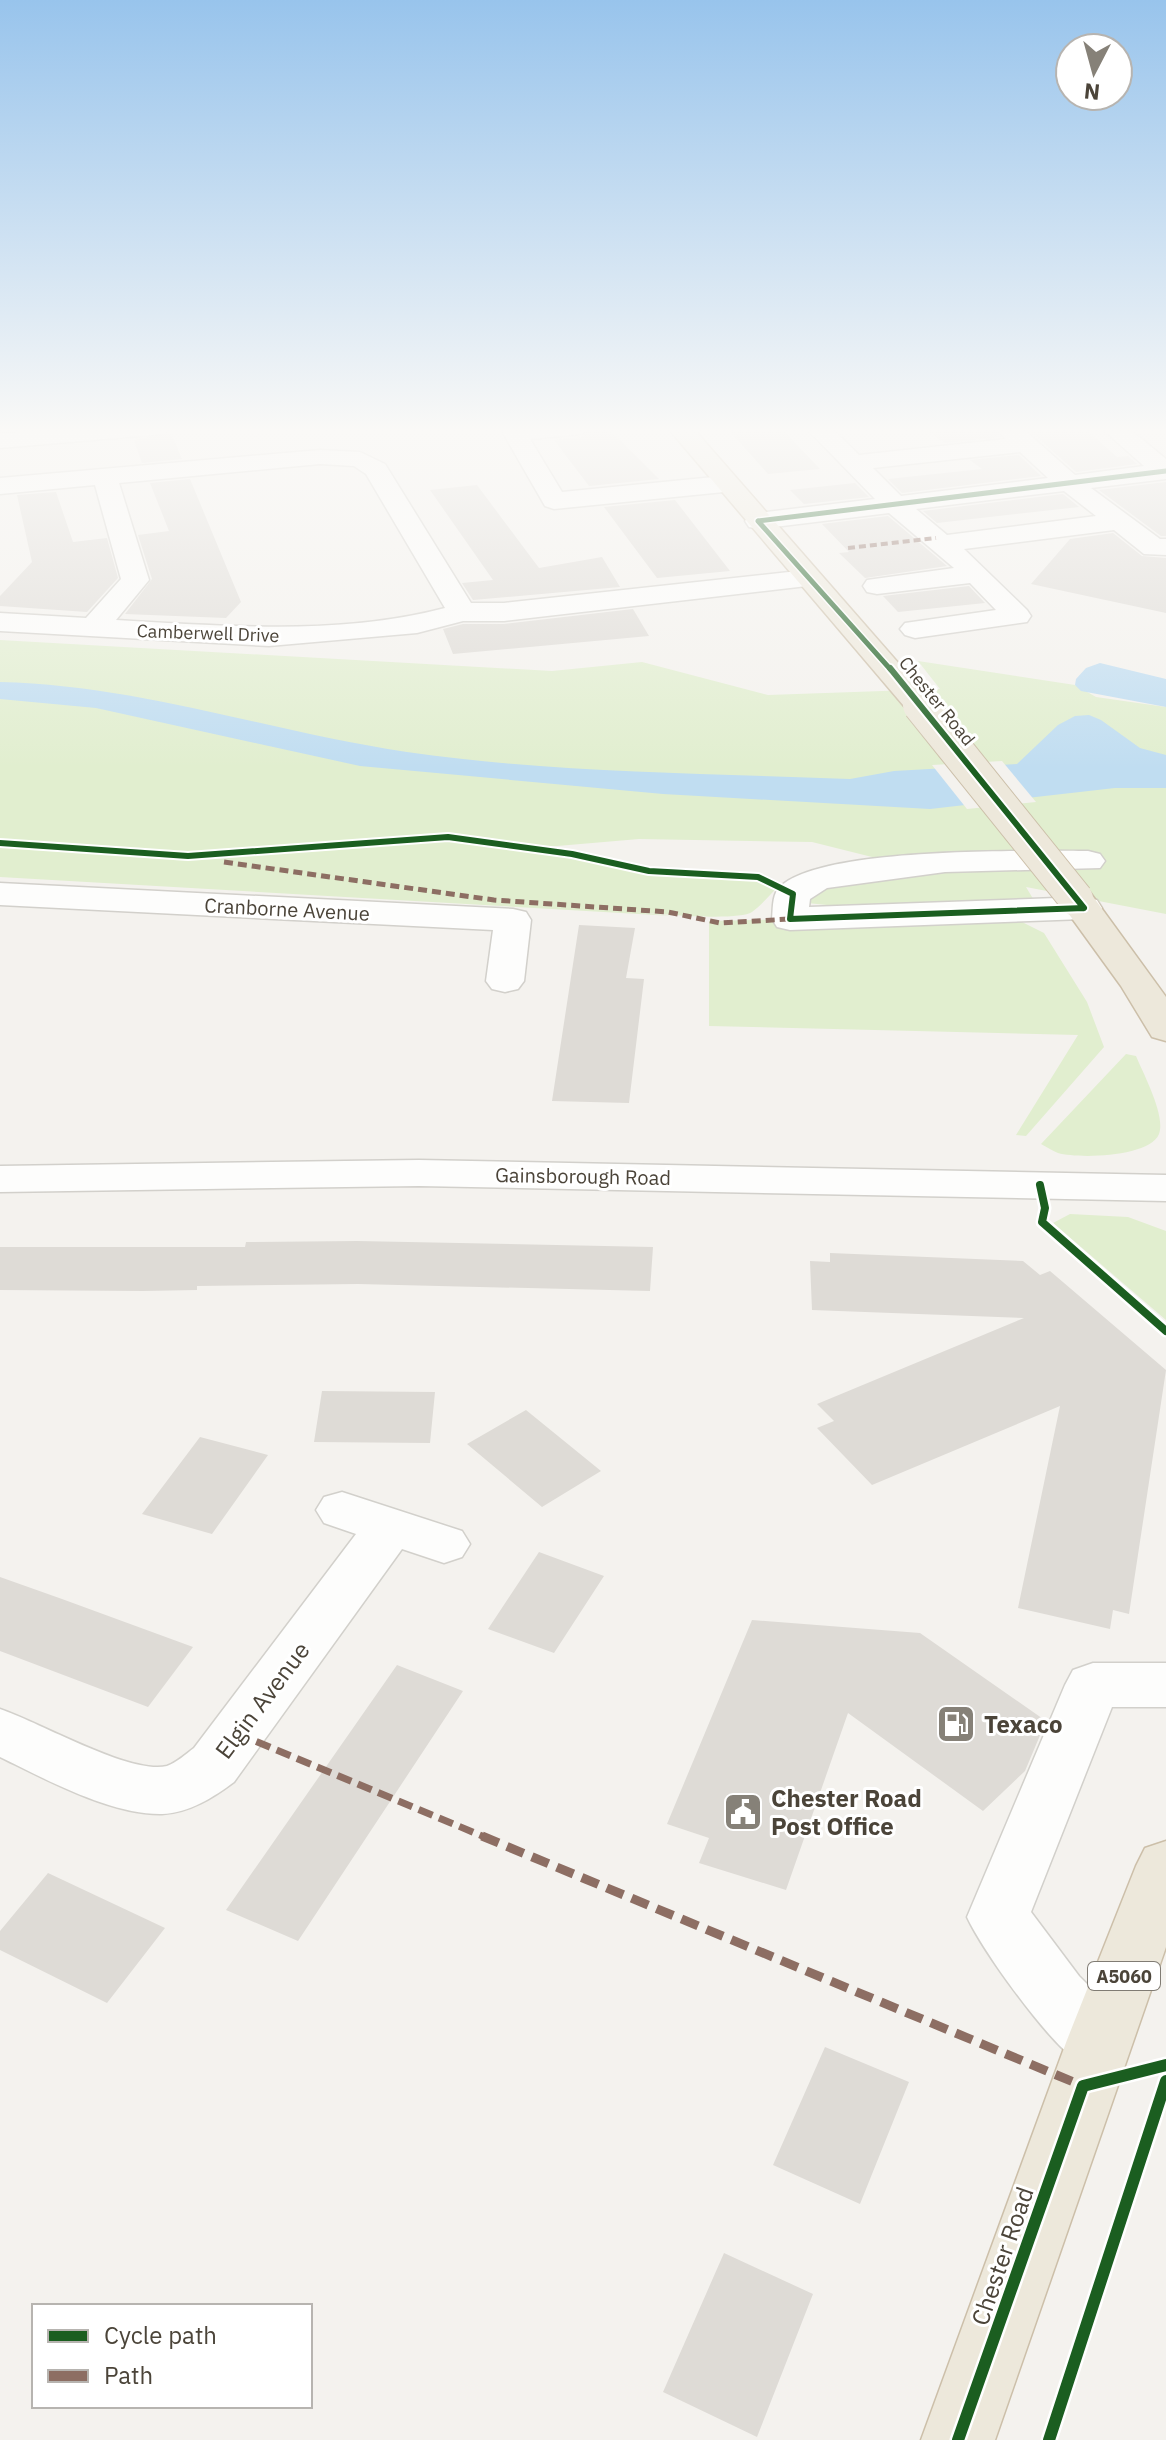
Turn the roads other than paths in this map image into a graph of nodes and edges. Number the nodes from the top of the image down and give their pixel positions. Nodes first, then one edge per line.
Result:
1 (124, 541) edge
2 (419, 541) edge
3 (775, 541) edge
4 (940, 541) edge
5 (968, 541) edge
6 (1145, 541) edge
7 (944, 544) junction
8 (1166, 547) edge
9 (977, 574) junction
10 (807, 578) junction
11 (877, 586) dead end
12 (462, 612) junction
13 (0, 622) edge
14 (94, 627) junction
15 (915, 629) dead end
16 (1088, 861) dead end
17 (0, 894) edge
18 (1080, 904) junction
19 (505, 981) dead end
20 (1166, 1029) edge
21 (0, 1179) edge
22 (1166, 1188) edge
23 (444, 1544) dead end
24 (1166, 1685) edge
25 (0, 1732) edge
26 (1166, 1866) edge
27 (1099, 2040) junction
28 (958, 2440) edge

1 - 14 street
2 - 12 street
3 - 10 highway, Chester Road
4 - 7 street
5 - 7 street
6 - 8 street
7 - 9 street
9 - 11 street
9 - 15 street
10 - 12 street, Camberwell Drive
10 - 18 highway, Chester Road, bridge
12 - 14 street, Camberwell Drive
13 - 14 street, Camberwell Drive
16 - 18 street
17 - 19 street, Cranborne Avenue
18 - 20 highway, Chester Road
21 - 22 street, Gainsborough Road
23 - 25 street, Elgin Avenue
24 - 27 street
26 - 27 highway, Chester Road / A5060
27 - 28 highway, Chester Road / A5060

